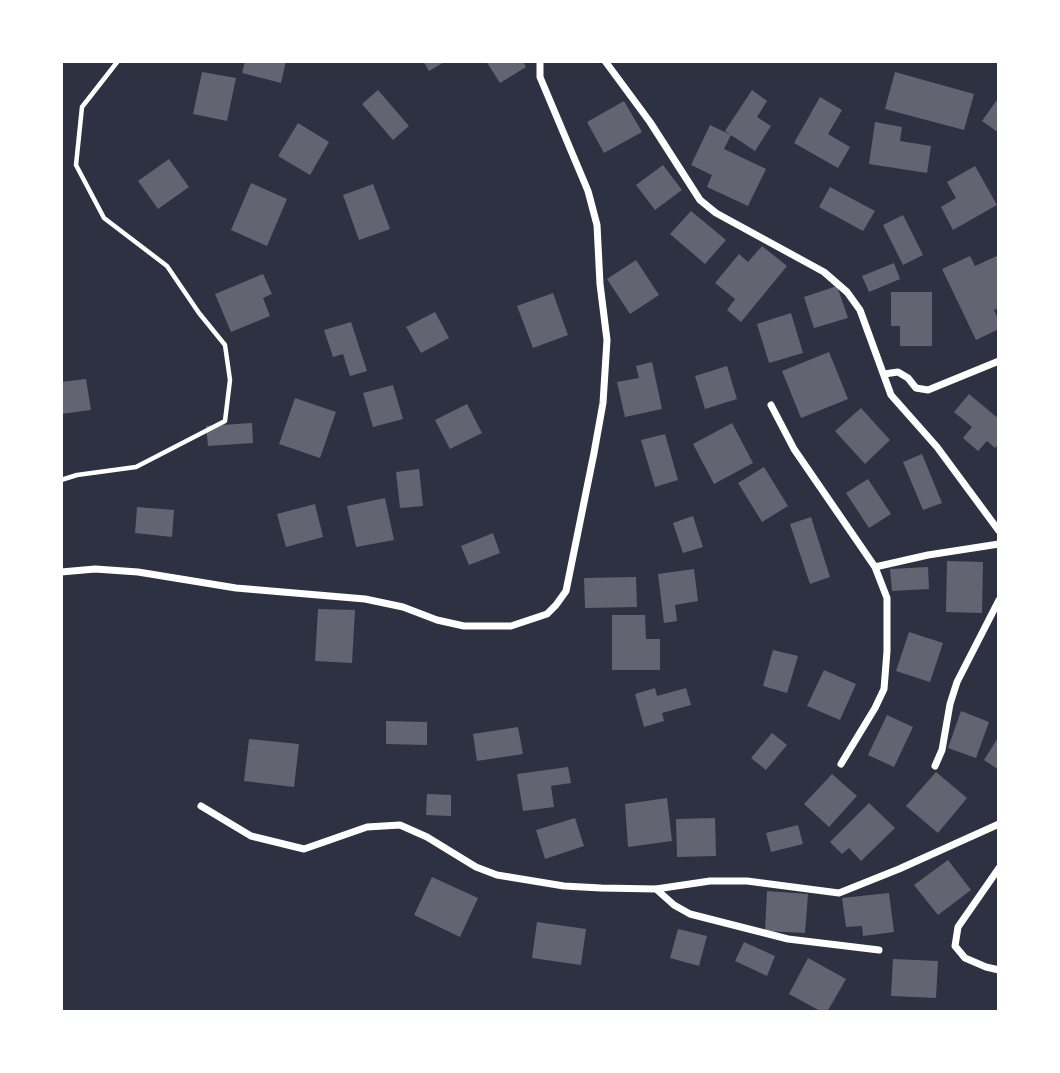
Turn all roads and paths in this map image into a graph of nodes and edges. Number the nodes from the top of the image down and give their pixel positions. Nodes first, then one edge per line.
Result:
1 (118, 61) edge
2 (540, 61) edge
3 (605, 61) edge
4 (999, 361) edge
5 (884, 374) junction
6 (771, 405) dead end
7 (61, 480) edge
8 (999, 531) edge
9 (999, 544) edge
10 (875, 567) junction
11 (61, 572) edge
12 (999, 600) edge
13 (841, 764) dead end
14 (935, 766) dead end
15 (201, 806) dead end
16 (999, 824) edge
17 (999, 868) edge
18 (656, 889) junction
19 (879, 950) dead end
20 (999, 970) edge

1 - 7 path
2 - 11 street
3 - 5 street
4 - 5 street
5 - 8 street
6 - 10 street
9 - 10 street
10 - 13 street
12 - 14 street
15 - 18 street
16 - 18 street
17 - 20 street
18 - 19 street

